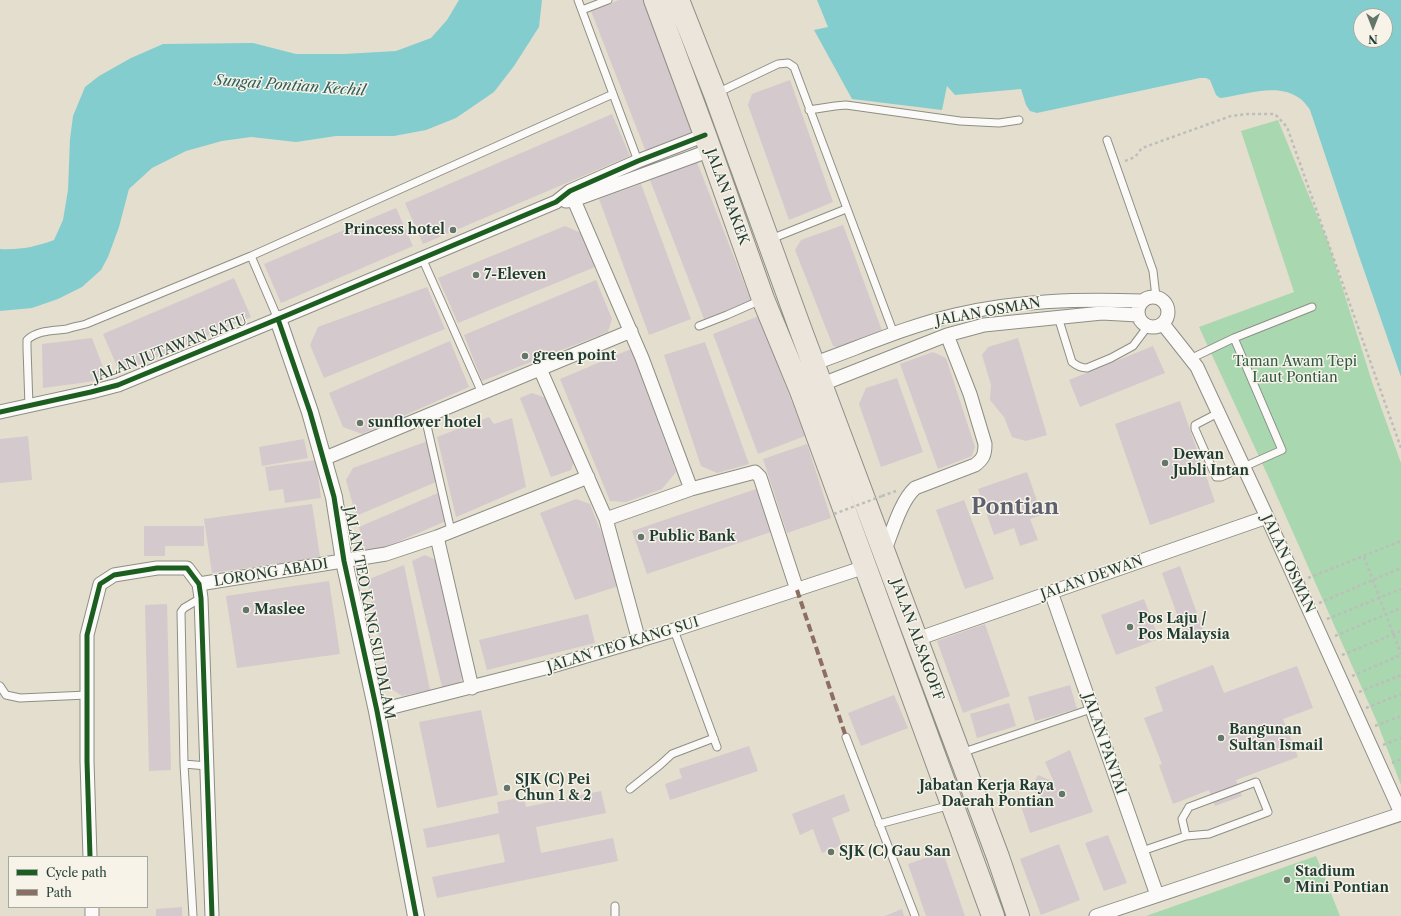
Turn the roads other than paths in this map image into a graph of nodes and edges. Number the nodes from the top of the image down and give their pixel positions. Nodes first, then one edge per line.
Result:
1 (578, 0) edge
2 (608, 0) edge
3 (655, 0) edge
4 (678, 0) edge
5 (582, 10) junction
6 (613, 94) junction
7 (715, 94) junction
8 (809, 110) junction
9 (1019, 120) dead end
10 (1106, 140) dead end
11 (708, 142) junction
12 (638, 161) junction
13 (572, 195) junction
14 (846, 209) junction
15 (768, 240) junction
16 (251, 256) junction
17 (422, 258) junction
18 (1156, 297) junction
19 (763, 299) junction
20 (1142, 300) junction
21 (1312, 307) dead end
22 (1138, 315) junction
23 (1058, 317) junction
24 (278, 319) junction
25 (1163, 324) junction
26 (699, 326) dead end
27 (1148, 326) junction
28 (631, 331) junction
29 (894, 334) junction
30 (947, 335) junction
31 (1234, 338) junction
32 (1190, 359) junction
33 (814, 364) junction
34 (540, 369) junction
35 (794, 371) junction
36 (822, 384) junction
37 (801, 391) junction
38 (482, 393) junction
39 (29, 406) junction
40 (0, 412) edge
41 (1218, 413) junction
42 (425, 417) junction
43 (323, 459) junction
44 (1244, 467) junction
45 (588, 477) junction
46 (692, 489) junction
47 (1267, 517) junction
48 (606, 519) junction
49 (451, 531) junction
50 (437, 537) junction
51 (884, 552) junction
52 (344, 561) junction
53 (866, 567) junction
54 (199, 584) junction
55 (797, 590) junction
56 (1051, 592) junction
57 (200, 598) junction
58 (674, 630) junction
59 (917, 639) junction
60 (639, 641) junction
61 (0, 686) edge
62 (472, 688) junction
63 (86, 695) junction
64 (1092, 708) junction
65 (377, 711) junction
66 (846, 737) dead end
67 (714, 738) junction
68 (717, 747) dead end
69 (960, 754) junction
70 (184, 764) junction
71 (207, 766) junction
72 (630, 789) dead end
73 (952, 804) junction
74 (1401, 813) edge
75 (879, 824) junction
76 (1186, 836) junction
77 (1142, 852) junction
78 (90, 856) edge
79 (1157, 895) junction
80 (615, 906) dead end
81 (1021, 914) edge
82 (192, 916) edge
83 (212, 916) edge
84 (416, 916) edge
85 (615, 916) edge
86 (915, 916) edge
87 (993, 916) edge
88 (1096, 916) edge

1 - 5 lane
2 - 5 lane
3 - 11 highway, JALAN BAKEK
4 - 7 highway, JALAN BAKEK
5 - 6 lane
6 - 12 lane
6 - 16 lane
7 - 8 lane
7 - 15 highway, JALAN BAKEK
8 - 9 lane
8 - 14 lane
10 - 18 lane
11 - 12 street
11 - 13 street
11 - 19 highway, JALAN BAKEK
12 - 13 street
13 - 17 street, JALAN JUTAWAN SATU
13 - 28 street
14 - 15 lane
14 - 29 lane
15 - 33 highway, JALAN BAKEK
16 - 24 lane
16 - 39 lane
17 - 24 street, JALAN JUTAWAN SATU
17 - 38 lane
18 - 20 street
18 - 25 street
19 - 26 lane
19 - 35 highway, JALAN BAKEK
20 - 22 street
20 - 29 street, JALAN OSMAN
21 - 31 lane
22 - 23 street, JALAN OSMAN
22 - 27 street
23 - 27 lane
23 - 30 street, JALAN OSMAN
24 - 39 street, JALAN JUTAWAN SATU
24 - 43 street, JALAN TEO KANG SUI DALAM
25 - 27 street
25 - 32 street, JALAN OSMAN
28 - 34 street
28 - 46 street
29 - 33 street, JALAN OSMAN
30 - 36 street, JALAN OSMAN
30 - 51 street
31 - 32 lane
31 - 44 lane
32 - 41 street, JALAN OSMAN
33 - 35 street, JALAN OSMAN
33 - 36 highway, JALAN ALSAGOFF
34 - 38 street
34 - 45 street
35 - 37 highway, JALAN ALSAGOFF
36 - 37 street, JALAN OSMAN
36 - 51 highway, JALAN ALSAGOFF
37 - 53 highway, JALAN ALSAGOFF
38 - 42 street
39 - 40 street, JALAN JUTAWAN SATU
41 - 44 street, JALAN OSMAN
41 - 44 lane
42 - 43 street
42 - 49 lane
43 - 52 street, JALAN TEO KANG SUI DALAM
44 - 47 street, JALAN OSMAN
45 - 48 street
45 - 49 street, LORONG ABADI
46 - 48 street
46 - 55 street
47 - 56 street, JALAN DEWAN
47 - 74 street, JALAN OSMAN
48 - 60 street
49 - 50 street, LORONG ABADI
50 - 52 street, LORONG ABADI
50 - 62 street
51 - 59 highway, JALAN ALSAGOFF
52 - 54 street, LORONG ABADI
52 - 65 street, JALAN TEO KANG SUI DALAM
53 - 55 street, JALAN TEO KANG SUI
53 - 73 highway, JALAN ALSAGOFF
54 - 57 street
54 - 63 street
55 - 58 street, JALAN TEO KANG SUI
56 - 59 street, JALAN DEWAN
56 - 64 street, JALAN PANTAI
57 - 70 lane
57 - 71 street
58 - 60 street, JALAN TEO KANG SUI
58 - 67 lane
59 - 69 highway, JALAN ALSAGOFF
60 - 62 street, JALAN TEO KANG SUI
61 - 63 lane
62 - 65 street, JALAN TEO KANG SUI
63 - 78 street
64 - 69 lane
64 - 77 street, JALAN PANTAI
65 - 84 street, JALAN TEO KANG SUI DALAM
66 - 75 lane
67 - 68 lane
67 - 72 lane
69 - 81 highway, JALAN ALSAGOFF
70 - 71 lane
70 - 82 lane
71 - 83 street
73 - 75 lane
73 - 87 highway, JALAN ALSAGOFF
74 - 79 street
75 - 86 lane
76 - 76 lane
76 - 77 lane
77 - 79 street, JALAN PANTAI
79 - 88 street
80 - 85 lane

